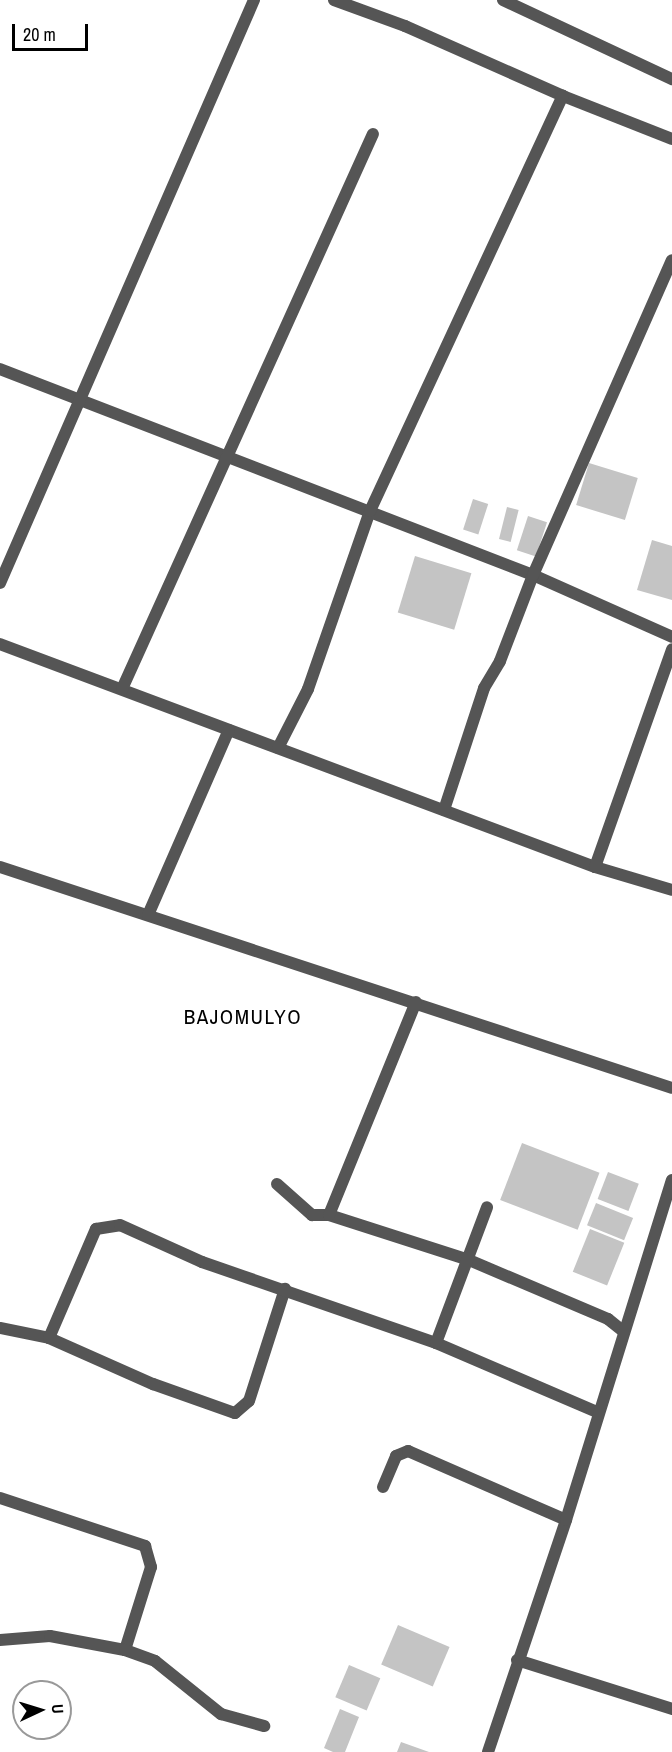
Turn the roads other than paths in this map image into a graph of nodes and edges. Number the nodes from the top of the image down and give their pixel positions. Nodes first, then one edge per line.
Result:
1 (254, 0) edge
2 (334, 0) edge
3 (503, 0) edge
4 (672, 79) edge
5 (563, 96) junction
6 (373, 134) dead end
7 (672, 139) edge
8 (672, 260) edge
9 (0, 369) edge
10 (80, 398) junction
11 (225, 454) junction
12 (370, 511) junction
13 (533, 575) junction
14 (0, 583) edge
15 (672, 638) edge
16 (0, 644) edge
17 (672, 649) edge
18 (122, 689) junction
19 (229, 730) junction
20 (278, 748) junction
21 (444, 810) junction
22 (0, 867) edge
23 (596, 867) junction
24 (672, 890) edge
25 (148, 915) junction
26 (416, 1002) junction
27 (672, 1088) edge
28 (672, 1180) edge
29 (277, 1184) dead end
30 (487, 1207) dead end
31 (329, 1215) junction
32 (469, 1260) junction
33 (285, 1289) junction
34 (0, 1328) edge
35 (623, 1331) junction
36 (49, 1338) junction
37 (436, 1343) junction
38 (599, 1413) junction
39 (383, 1487) dead end
40 (0, 1498) edge
41 (566, 1520) junction
42 (0, 1640) edge
43 (126, 1650) junction
44 (517, 1660) junction
45 (672, 1709) edge
46 (264, 1726) dead end
47 (488, 1752) edge

1 - 10 street
2 - 5 street
3 - 4 street
5 - 7 street
5 - 12 street
6 - 11 street
8 - 13 street
9 - 10 street
10 - 11 street
10 - 14 street
11 - 12 street
11 - 18 street
12 - 13 street
12 - 20 street
13 - 15 street
13 - 21 street
16 - 18 street
17 - 23 street
18 - 19 street
19 - 20 street
19 - 25 street
20 - 21 street
21 - 23 street
22 - 25 street
23 - 24 street
25 - 26 street
26 - 27 street
26 - 31 street
28 - 35 street
29 - 31 street
30 - 32 street
31 - 32 street
32 - 35 street
32 - 37 street
33 - 36 street
33 - 36 street
33 - 37 street
34 - 36 street
35 - 38 street
37 - 38 street
38 - 41 street
39 - 41 street
40 - 43 street
41 - 44 street
42 - 43 street
43 - 46 street
44 - 45 street
44 - 47 street

